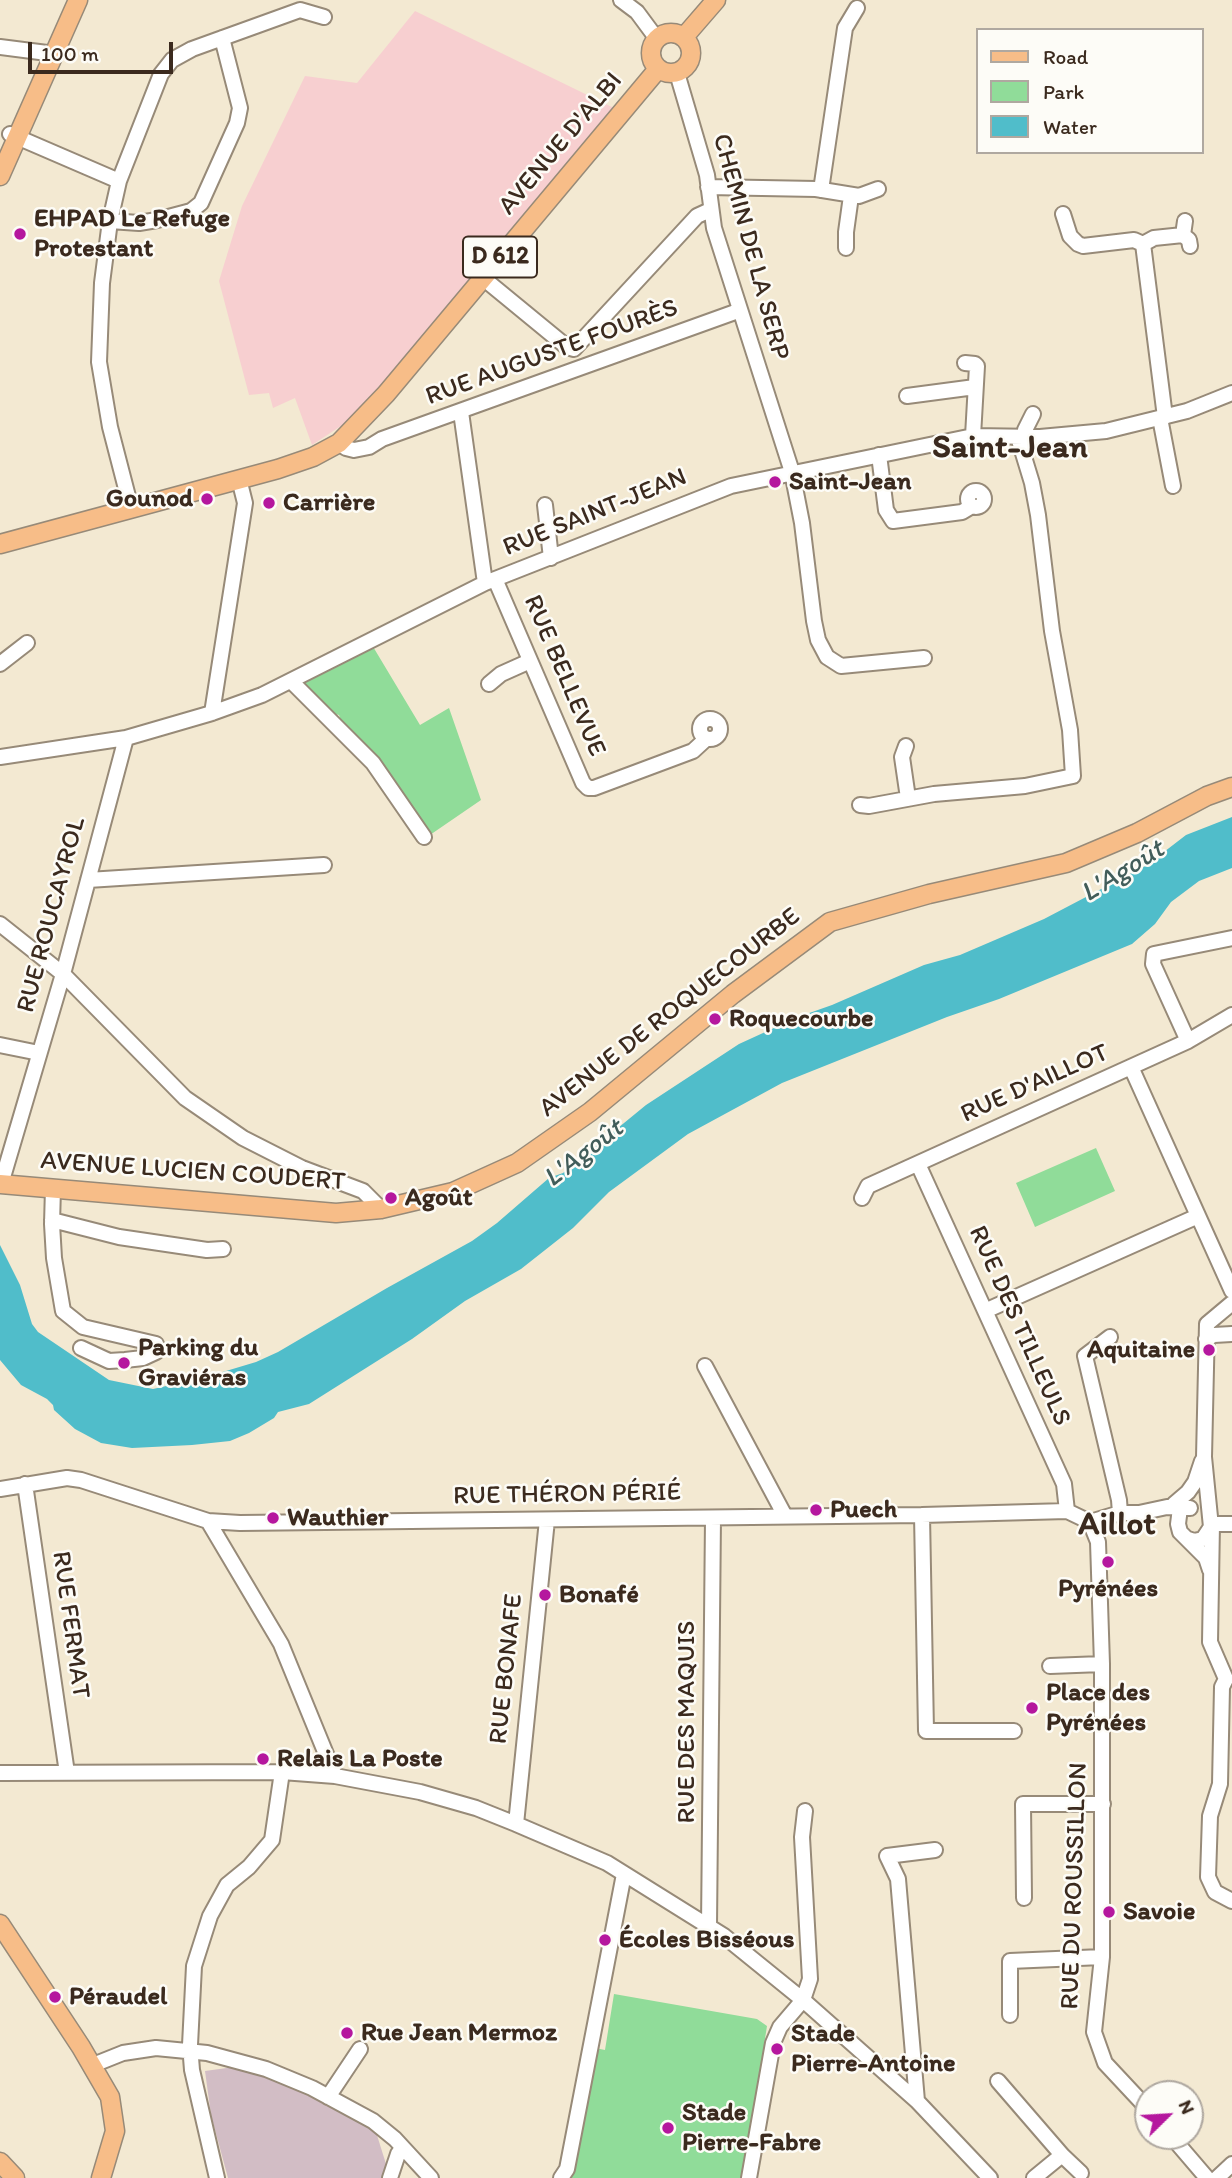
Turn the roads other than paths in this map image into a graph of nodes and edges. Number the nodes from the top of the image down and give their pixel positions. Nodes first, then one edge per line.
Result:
1 (71, 0) edge
2 (78, 0) edge
3 (716, 0) edge
4 (627, 2) edge
5 (857, 8) dead end
6 (324, 17) dead end
7 (684, 37) junction
8 (222, 38) junction
9 (657, 39) junction
10 (0, 47) edge
11 (50, 53) junction
12 (658, 69) junction
13 (677, 73) junction
14 (14, 136) junction
15 (0, 156) edge
16 (0, 176) edge
17 (120, 181) junction
18 (708, 187) junction
19 (877, 189) dead end
20 (821, 190) junction
21 (851, 195) junction
22 (710, 210) junction
23 (1063, 214) dead end
24 (110, 221) junction
25 (1186, 234) dead end
26 (1143, 244) junction
27 (846, 248) dead end
28 (483, 278) junction
29 (738, 311) junction
30 (965, 363) dead end
31 (975, 387) junction
32 (1232, 393) edge
33 (907, 396) dead end
34 (461, 412) junction
35 (1033, 414) dead end
36 (1163, 418) junction
37 (354, 429) junction
38 (973, 436) junction
39 (1021, 438) junction
40 (382, 439) junction
41 (339, 443) junction
42 (879, 454) junction
43 (792, 472) junction
44 (239, 479) junction
45 (1173, 486) dead end
46 (545, 505) dead end
47 (972, 506) dead end
48 (131, 508) junction
49 (0, 544) edge
50 (551, 558) junction
51 (490, 581) junction
52 (27, 643) dead end
53 (924, 658) dead end
54 (530, 661) junction
55 (0, 664) edge
56 (291, 681) junction
57 (489, 684) dead end
58 (212, 713) junction
59 (126, 738) junction
60 (706, 739) dead end
61 (906, 746) dead end
62 (0, 757) edge
63 (1232, 787) edge
64 (908, 799) junction
65 (860, 805) dead end
66 (424, 837) dead end
67 (324, 865) dead end
68 (88, 880) junction
69 (0, 924) edge
70 (1232, 938) edge
71 (62, 974) junction
72 (1232, 1015) edge
73 (1188, 1041) junction
74 (0, 1045) edge
75 (39, 1054) junction
76 (1131, 1067) junction
77 (7, 1139) edge
78 (943, 1152) junction
79 (918, 1164) junction
80 (0, 1184) edge
81 (927, 1184) junction
82 (53, 1188) junction
83 (862, 1198) dead end
84 (381, 1209) junction
85 (1198, 1216) junction
86 (52, 1220) junction
87 (223, 1249) dead end
88 (1232, 1291) edge
89 (1232, 1303) edge
90 (985, 1311) junction
91 (1232, 1334) edge
92 (1110, 1337) dead end
93 (1206, 1339) junction
94 (81, 1348) dead end
95 (705, 1366) dead end
96 (1204, 1457) junction
97 (25, 1484) junction
98 (0, 1489) edge
99 (1067, 1511) junction
100 (1120, 1513) junction
101 (1139, 1513) junction
102 (785, 1516) junction
103 (922, 1516) junction
104 (1181, 1516) junction
105 (713, 1518) junction
106 (1210, 1519) junction
107 (547, 1520) junction
108 (208, 1521) junction
109 (1090, 1522) junction
110 (1232, 1524) edge
111 (1211, 1578) junction
112 (1102, 1664) junction
113 (1050, 1666) dead end
114 (1229, 1679) edge
115 (1014, 1731) dead end
116 (326, 1755) junction
117 (282, 1772) junction
118 (0, 1773) edge
119 (67, 1773) junction
120 (317, 1774) junction
121 (335, 1776) junction
122 (1104, 1804) junction
123 (806, 1811) dead end
124 (516, 1824) junction
125 (935, 1850) dead end
126 (624, 1874) junction
127 (1024, 1898) dead end
128 (1232, 1901) edge
129 (0, 1924) edge
130 (709, 1926) junction
131 (1102, 1957) junction
132 (803, 2000) junction
133 (1010, 2015) dead end
134 (360, 2049) dead end
135 (191, 2050) junction
136 (93, 2065) junction
137 (998, 2081) dead end
138 (1134, 2094) edge
139 (328, 2097) junction
140 (917, 2101) junction
141 (402, 2148) junction
142 (1183, 2150) edge
143 (1062, 2155) junction
144 (0, 2162) edge
145 (1232, 2164) edge
146 (1081, 2173) dead end
147 (15, 2178) edge
148 (101, 2178) edge
149 (217, 2178) edge
150 (390, 2178) edge
151 (431, 2178) edge
152 (561, 2178) edge
153 (749, 2178) edge
154 (990, 2178) edge
155 (1034, 2178) edge
156 (1207, 2178) edge
157 (1217, 2178) edge

1 - 11 main road
2 - 11 main road
3 - 7 main road
4 - 9 street
5 - 20 street
6 - 8 street
7 - 9 main road
7 - 13 main road
8 - 17 street
8 - 24 street
9 - 12 main road
10 - 11 street
11 - 14 main road
12 - 13 main road
12 - 28 main road, AVENUE D'ALBI / D 612
13 - 18 street, CHEMIN DE LA SERP
14 - 15 main road
14 - 16 main road
14 - 17 street
17 - 24 street
18 - 20 street
18 - 22 street, CHEMIN DE LA SERP
19 - 21 street
20 - 21 street
21 - 27 street
22 - 28 street
22 - 29 street, CHEMIN DE LA SERP
23 - 26 street
24 - 48 street
25 - 26 street
26 - 36 street
28 - 37 main road, AVENUE D'ALBI / D 612
29 - 34 street, RUE AUGUSTE FOURÈS
29 - 43 street, CHEMIN DE LA SERP
30 - 31 street
31 - 33 street
31 - 38 street
32 - 36 street, RUE SAINT-JEAN
34 - 40 street, RUE AUGUSTE FOURÈS
34 - 51 street, RUE BELLEVUE
35 - 39 street
36 - 39 street, RUE SAINT-JEAN
36 - 45 street
37 - 40 street
37 - 41 main road, AVENUE D'ALBI / D 612
38 - 39 street, RUE SAINT-JEAN
38 - 42 street, RUE SAINT-JEAN
39 - 64 street
40 - 41 street, RUE AUGUSTE FOURÈS
41 - 44 main road, D 612
42 - 43 street, RUE SAINT-JEAN
42 - 47 street
43 - 50 street, RUE SAINT-JEAN
43 - 53 street, CHEMIN DE LA SERP
44 - 48 main road, D 612
44 - 58 street
46 - 50 street
48 - 49 main road, D 612
50 - 51 street, RUE SAINT-JEAN
51 - 54 street, RUE BELLEVUE
51 - 56 street, RUE SAINT-JEAN
52 - 55 street
54 - 57 street
54 - 60 street, RUE BELLEVUE
56 - 58 street, RUE SAINT-JEAN
56 - 66 street
58 - 59 street, RUE SAINT-JEAN
59 - 62 street, RUE SAINT-JEAN
59 - 68 street, RUE ROUCAYROL
61 - 64 street
63 - 84 main road, AVENUE DE ROQUECOURBE
64 - 65 street
67 - 68 street
68 - 71 street, RUE ROUCAYROL
69 - 71 street
70 - 73 street
71 - 75 street, RUE ROUCAYROL
71 - 84 street
72 - 73 street, RUE D'AILLOT
73 - 76 street, RUE D'AILLOT
74 - 75 street
75 - 77 street, RUE ROUCAYROL
76 - 78 street, RUE D'AILLOT
76 - 85 street
77 - 80 street, RUE ROUCAYROL
78 - 79 street, RUE D'AILLOT
78 - 81 street
79 - 81 street, RUE DES TILLEULS
79 - 83 street, RUE D'AILLOT
80 - 82 main road, AVENUE LUCIEN COUDERT
81 - 90 street, RUE DES TILLEULS
82 - 84 main road, AVENUE LUCIEN COUDERT
82 - 86 street
85 - 88 street
85 - 90 street
86 - 87 street
86 - 94 street
89 - 93 street
90 - 99 street, RUE DES TILLEULS
91 - 93 street
92 - 100 street
93 - 96 street
95 - 102 street
96 - 104 street
96 - 106 street
97 - 98 street, RUE THÉRON PÉRIÉ
97 - 108 street, RUE THÉRON PÉRIÉ
97 - 119 street, RUE FERMAT
99 - 103 street, RUE THÉRON PÉRIÉ
99 - 109 street, RUE THÉRON PÉRIÉ
100 - 101 street
100 - 109 street
101 - 104 street
101 - 104 street
102 - 103 street, RUE THÉRON PÉRIÉ
102 - 105 street, RUE THÉRON PÉRIÉ
103 - 115 street
104 - 106 street
104 - 106 street
104 - 111 street
105 - 107 street, RUE THÉRON PÉRIÉ
105 - 130 street, RUE DES MAQUIS
106 - 110 street
106 - 111 street
107 - 108 street, RUE THÉRON PÉRIÉ
107 - 124 street, RUE BONAFE
108 - 116 street
109 - 112 street, RUE DU ROUSSILLON
111 - 114 street
112 - 113 street
112 - 122 street, RUE DU ROUSSILLON
114 - 128 street
116 - 120 street
116 - 121 street
117 - 119 street
117 - 120 street
117 - 135 street
118 - 119 street
120 - 121 street
121 - 124 street
122 - 127 street
122 - 131 street, RUE DU ROUSSILLON
123 - 132 street
124 - 126 street
125 - 140 street
126 - 130 street
126 - 152 street
129 - 136 main road
130 - 132 street
131 - 133 street
131 - 138 street, RUE DU ROUSSILLON
132 - 140 street
132 - 153 street
134 - 139 street
135 - 136 street
135 - 139 street
135 - 149 street
136 - 148 main road
137 - 143 street
139 - 141 street
140 - 154 street
141 - 150 street
141 - 151 street
142 - 156 street
143 - 146 street
143 - 155 street
144 - 147 main road
145 - 157 street

